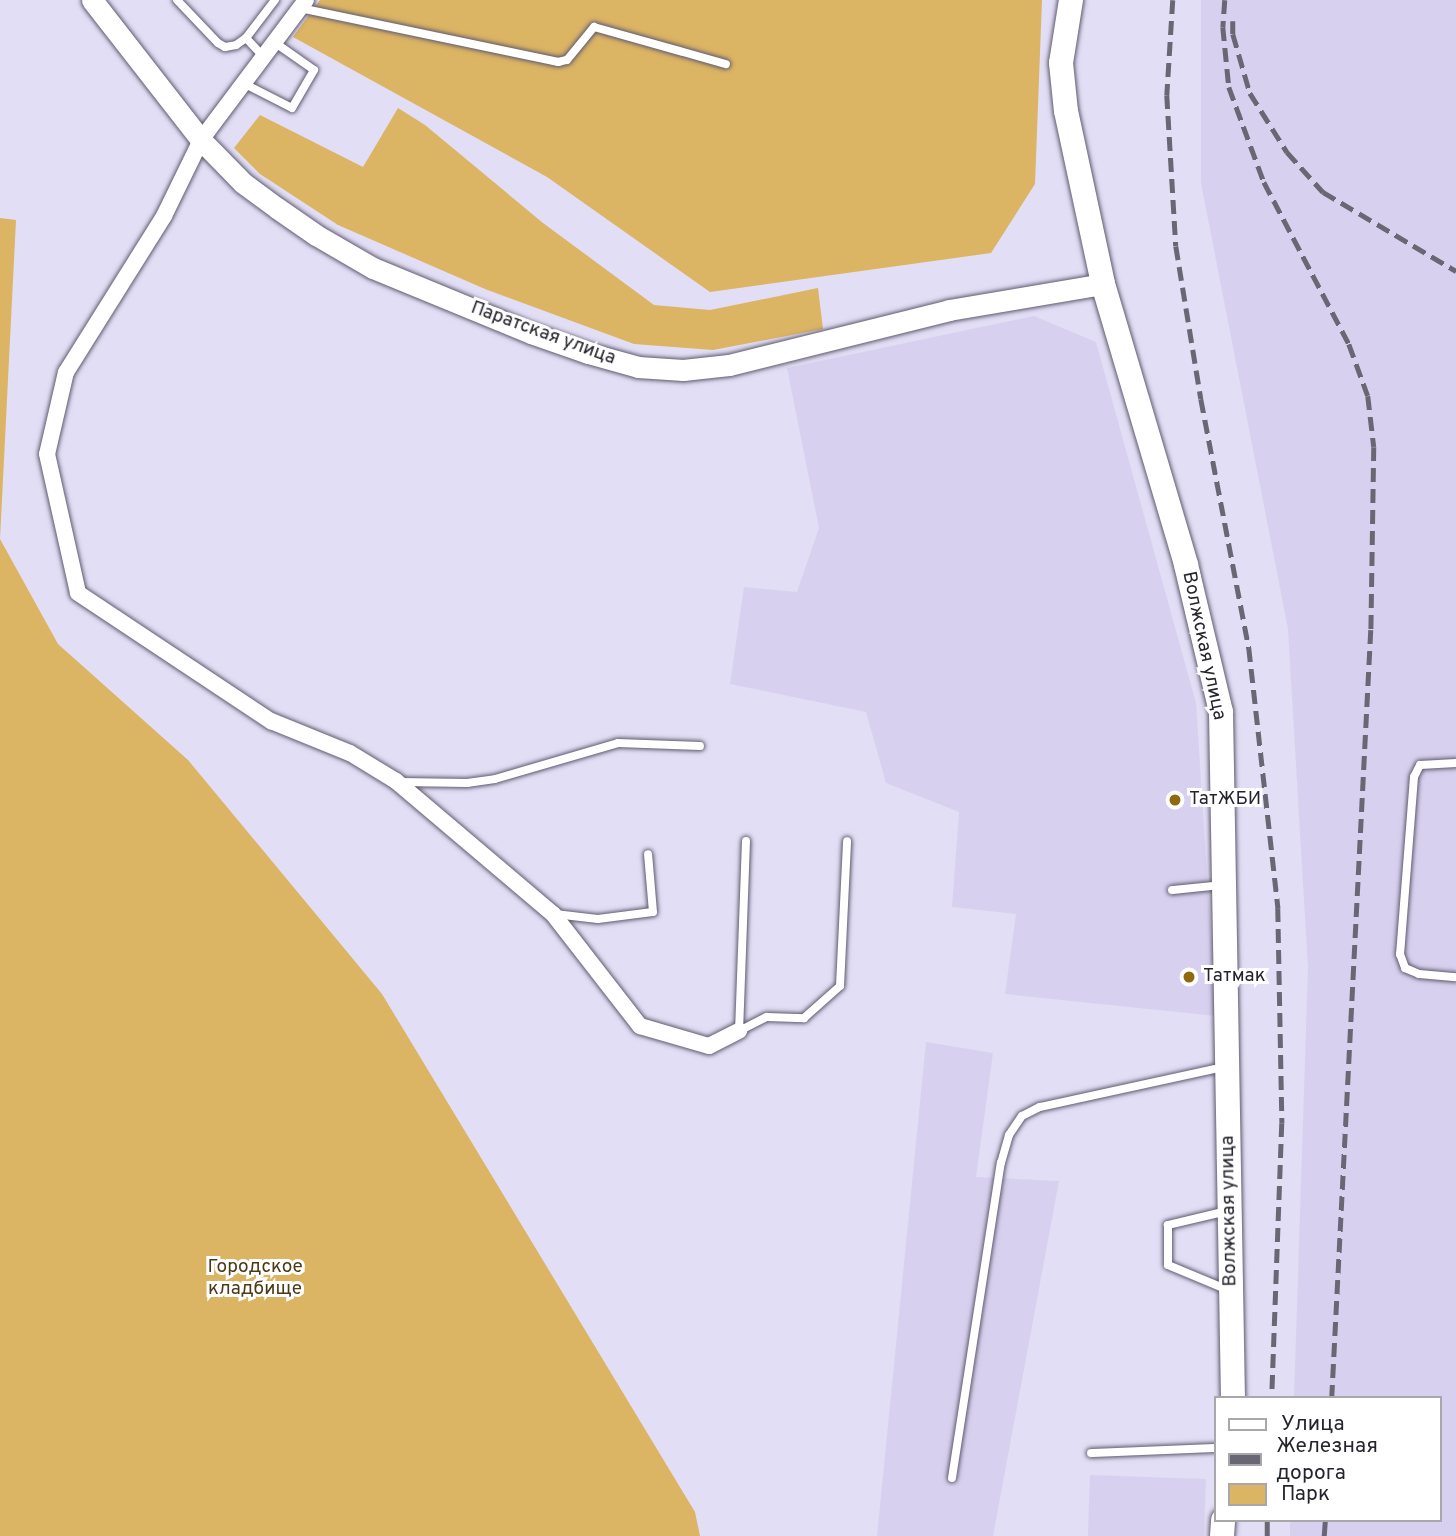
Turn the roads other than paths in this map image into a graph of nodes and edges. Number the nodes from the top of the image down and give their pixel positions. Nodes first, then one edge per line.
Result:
1 (92, 0) edge
2 (177, 0) edge
3 (275, 0) edge
4 (1071, 0) edge
5 (303, 4) edge
6 (246, 38) junction
7 (274, 41) junction
8 (263, 56) junction
9 (726, 64) dead end
10 (243, 83) junction
11 (201, 140) junction
12 (1103, 284) junction
13 (701, 746) dead end
14 (1456, 763) edge
15 (396, 781) junction
16 (746, 841) dead end
17 (847, 841) dead end
18 (648, 854) dead end
19 (1224, 885) junction
20 (1172, 890) dead end
21 (553, 914) junction
22 (1456, 977) edge
23 (739, 1031) junction
24 (1227, 1066) junction
25 (1230, 1211) junction
26 (1231, 1291) junction
27 (1233, 1396) edge
28 (1214, 1448) edge
29 (1091, 1453) dead end
30 (952, 1478) dead end

1 - 11 main road, Паратская улица
2 - 6 lane
3 - 6 lane
4 - 12 main road, Волжская улица
5 - 7 street
5 - 9 lane
6 - 8 lane
7 - 8 street
7 - 10 lane
8 - 10 street
10 - 11 street
11 - 12 main road, Паратская улица
11 - 15 street
12 - 19 main road, Волжская улица
13 - 15 lane
14 - 22 lane
15 - 21 street
16 - 23 lane
17 - 23 lane
18 - 21 lane
19 - 20 lane
19 - 24 main road, Волжская улица
21 - 23 street
24 - 25 main road, Волжская улица
24 - 30 lane
25 - 26 main road, Волжская улица
25 - 26 lane
26 - 27 main road, Волжская улица
28 - 29 lane

